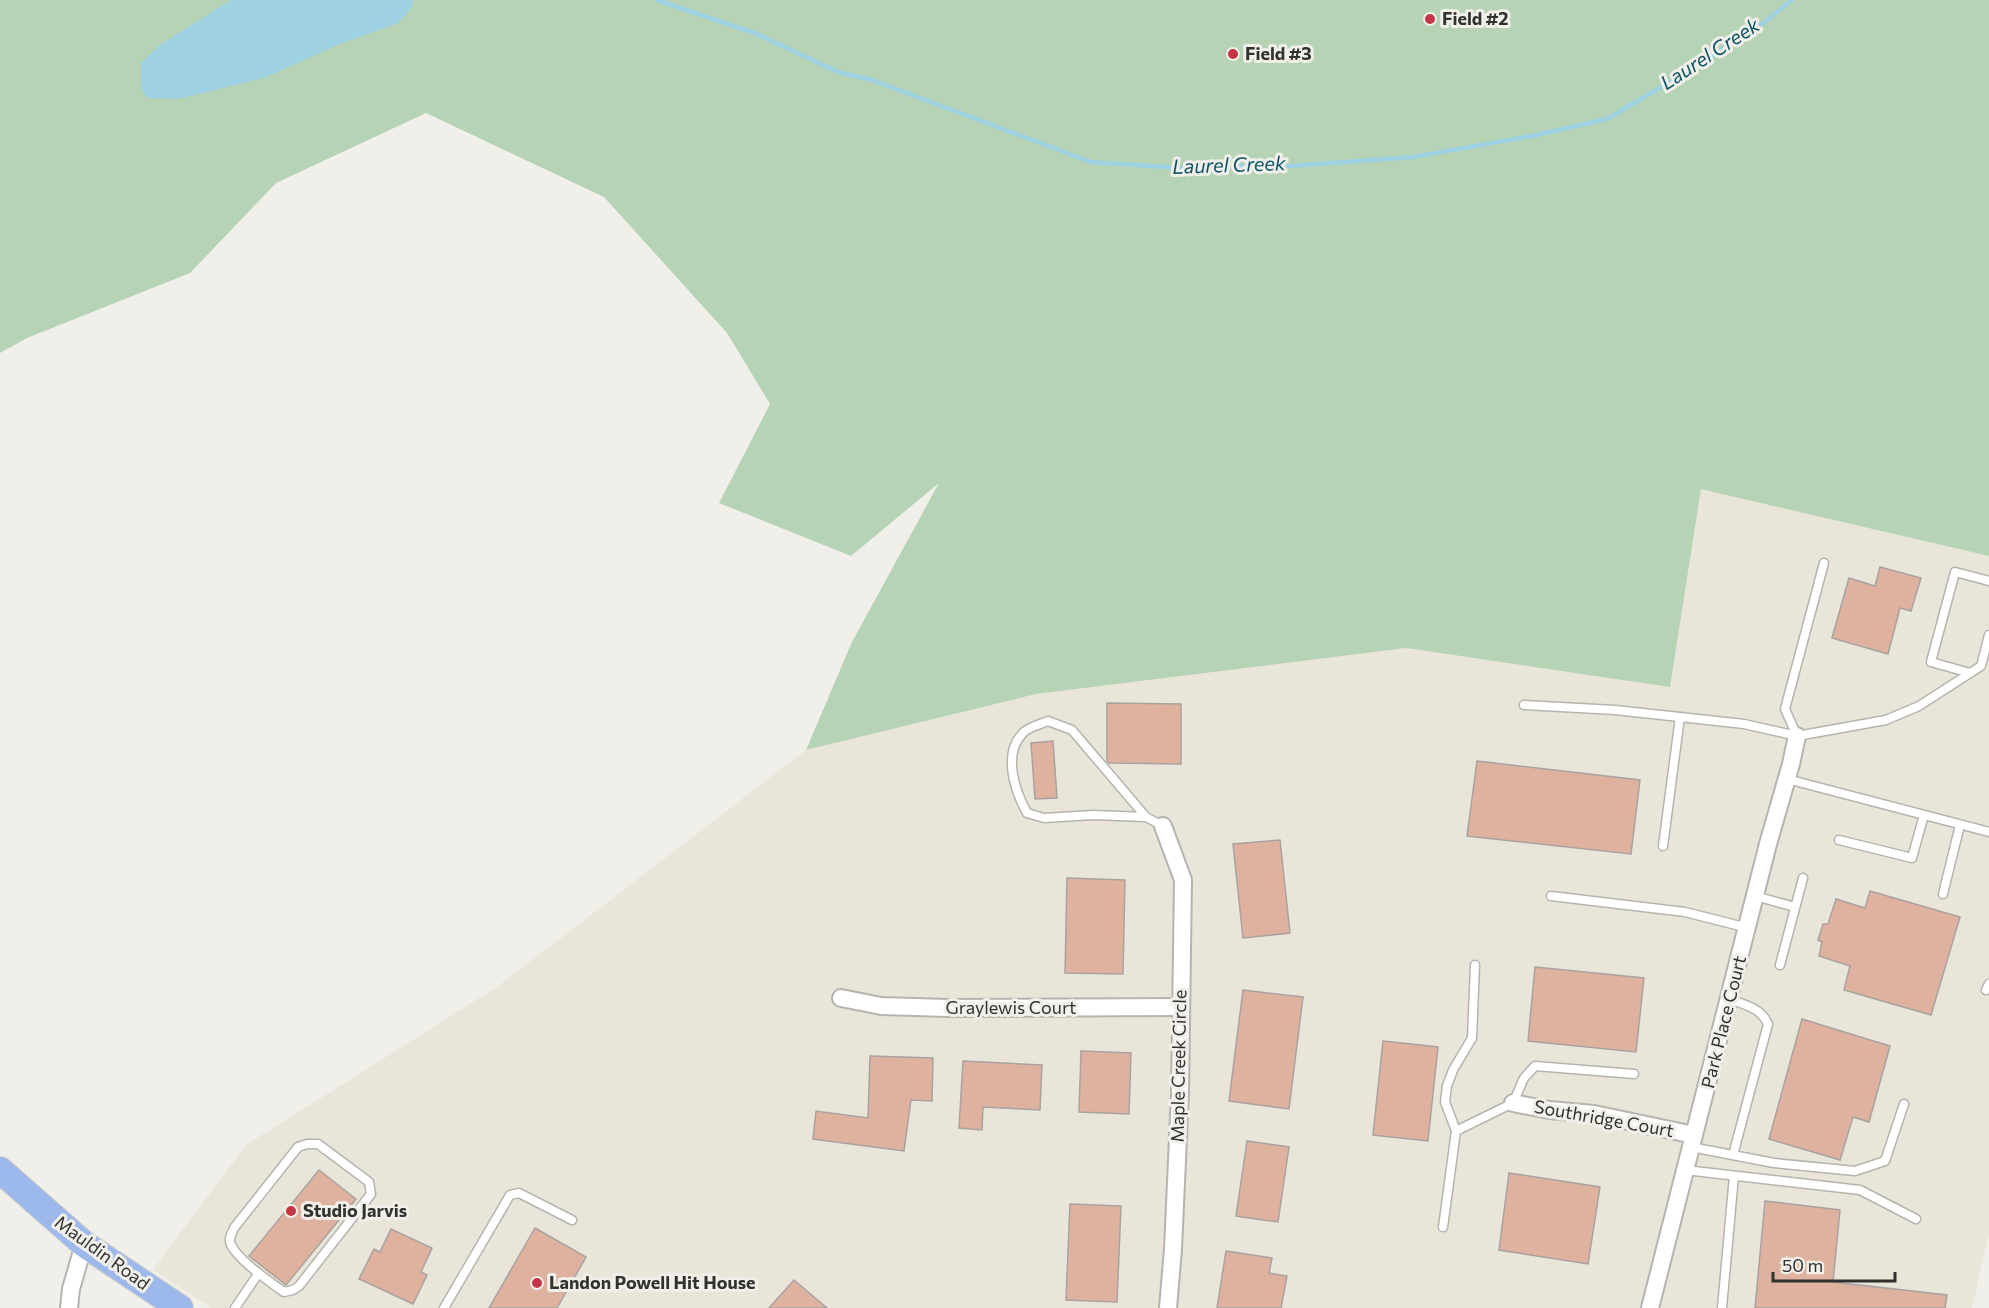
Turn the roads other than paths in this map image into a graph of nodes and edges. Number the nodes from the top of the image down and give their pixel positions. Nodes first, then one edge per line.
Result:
1 (1824, 563) dead end
2 (1989, 581) edge
3 (1989, 635) edge
4 (1985, 666) edge
5 (1970, 673) junction
6 (1524, 705) dead end
7 (1680, 717) junction
8 (1797, 736) junction
9 (1787, 779) junction
10 (1924, 815) junction
11 (1146, 816) junction
12 (1960, 825) junction
13 (1163, 826) joint
14 (1989, 832) edge
15 (1839, 840) dead end
16 (1663, 846) dead end
17 (1803, 878) dead end
18 (1943, 894) dead end
19 (1551, 896) dead end
20 (1755, 896) junction
21 (1795, 907) junction
22 (1748, 928) junction
23 (1475, 965) dead end
24 (1780, 965) dead end
25 (841, 998) dead end
26 (1730, 999) junction
27 (1181, 1007) junction
28 (1634, 1074) dead end
29 (1514, 1103) junction
30 (1904, 1104) dead end
31 (1456, 1131) junction
32 (1693, 1141) junction
33 (1733, 1155) junction
34 (0, 1170) edge
35 (1685, 1170) junction
36 (1734, 1176) junction
37 (1916, 1219) dead end
38 (572, 1220) dead end
39 (1443, 1227) dead end
40 (84, 1244) junction
41 (258, 1274) junction
42 (69, 1308) edge
43 (180, 1308) edge
44 (236, 1308) edge
45 (444, 1308) edge
46 (1168, 1308) edge
47 (1650, 1308) edge
48 (1722, 1308) edge

1 - 8 lane
2 - 5 lane
3 - 4 lane
4 - 5 lane
5 - 8 lane
6 - 7 lane
7 - 8 lane
7 - 16 lane
8 - 9 street, Park Place Court
9 - 10 lane
9 - 20 street, Park Place Court
10 - 12 lane
10 - 15 lane
11 - 11 lane
11 - 13 lane
12 - 14 lane
12 - 18 lane
13 - 27 street, Maple Creek Circle
17 - 21 lane
19 - 22 lane
20 - 21 lane
20 - 22 street, Park Place Court
21 - 24 lane
22 - 26 street, Park Place Court
23 - 31 lane
25 - 27 street, Graylewis Court
26 - 32 street, Park Place Court
26 - 33 lane
27 - 46 street, Maple Creek Circle
28 - 29 lane
29 - 31 lane
29 - 32 street, Southridge Court
30 - 33 lane
31 - 39 lane
32 - 33 lane
32 - 35 street, Park Place Court
34 - 40 main road, Mauldin Road
35 - 36 lane
35 - 47 street, Park Place Court
36 - 37 lane
36 - 48 lane
38 - 45 lane
40 - 42 street
40 - 43 main road, Mauldin Road
41 - 41 lane
41 - 44 lane

